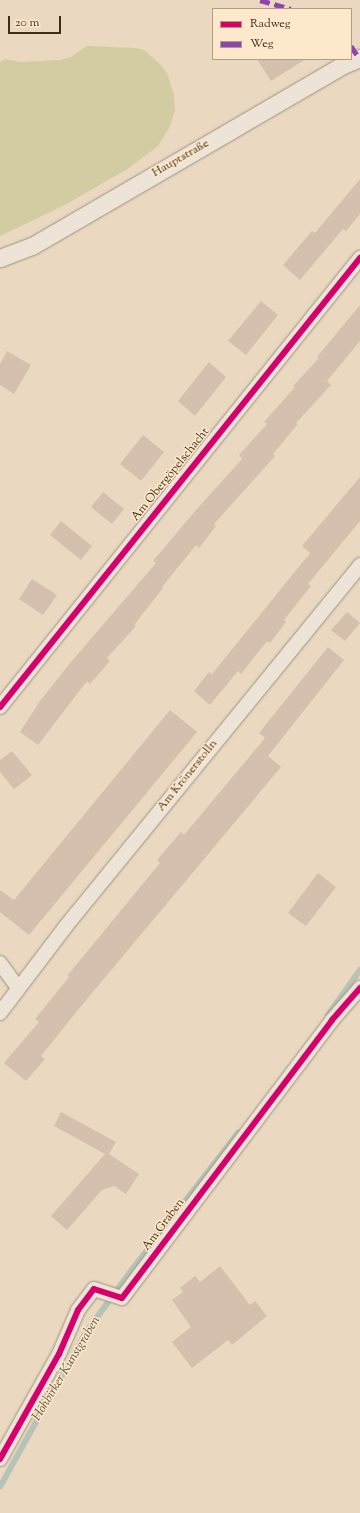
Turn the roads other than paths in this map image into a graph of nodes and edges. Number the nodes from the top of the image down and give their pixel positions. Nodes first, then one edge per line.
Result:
1 (360, 58) edge
2 (0, 258) edge
3 (360, 258) edge
4 (360, 565) edge
5 (0, 706) edge
6 (0, 963) edge
7 (18, 988) junction
8 (360, 988) edge
9 (0, 1013) edge
10 (0, 1459) edge

1 - 2 street, Hauptstraße
3 - 5 street, Am Obergöpelschacht
4 - 7 street, Am Krönerstolln
6 - 7 street
7 - 9 street, Am Krönerstolln
8 - 10 street, Am Graben

